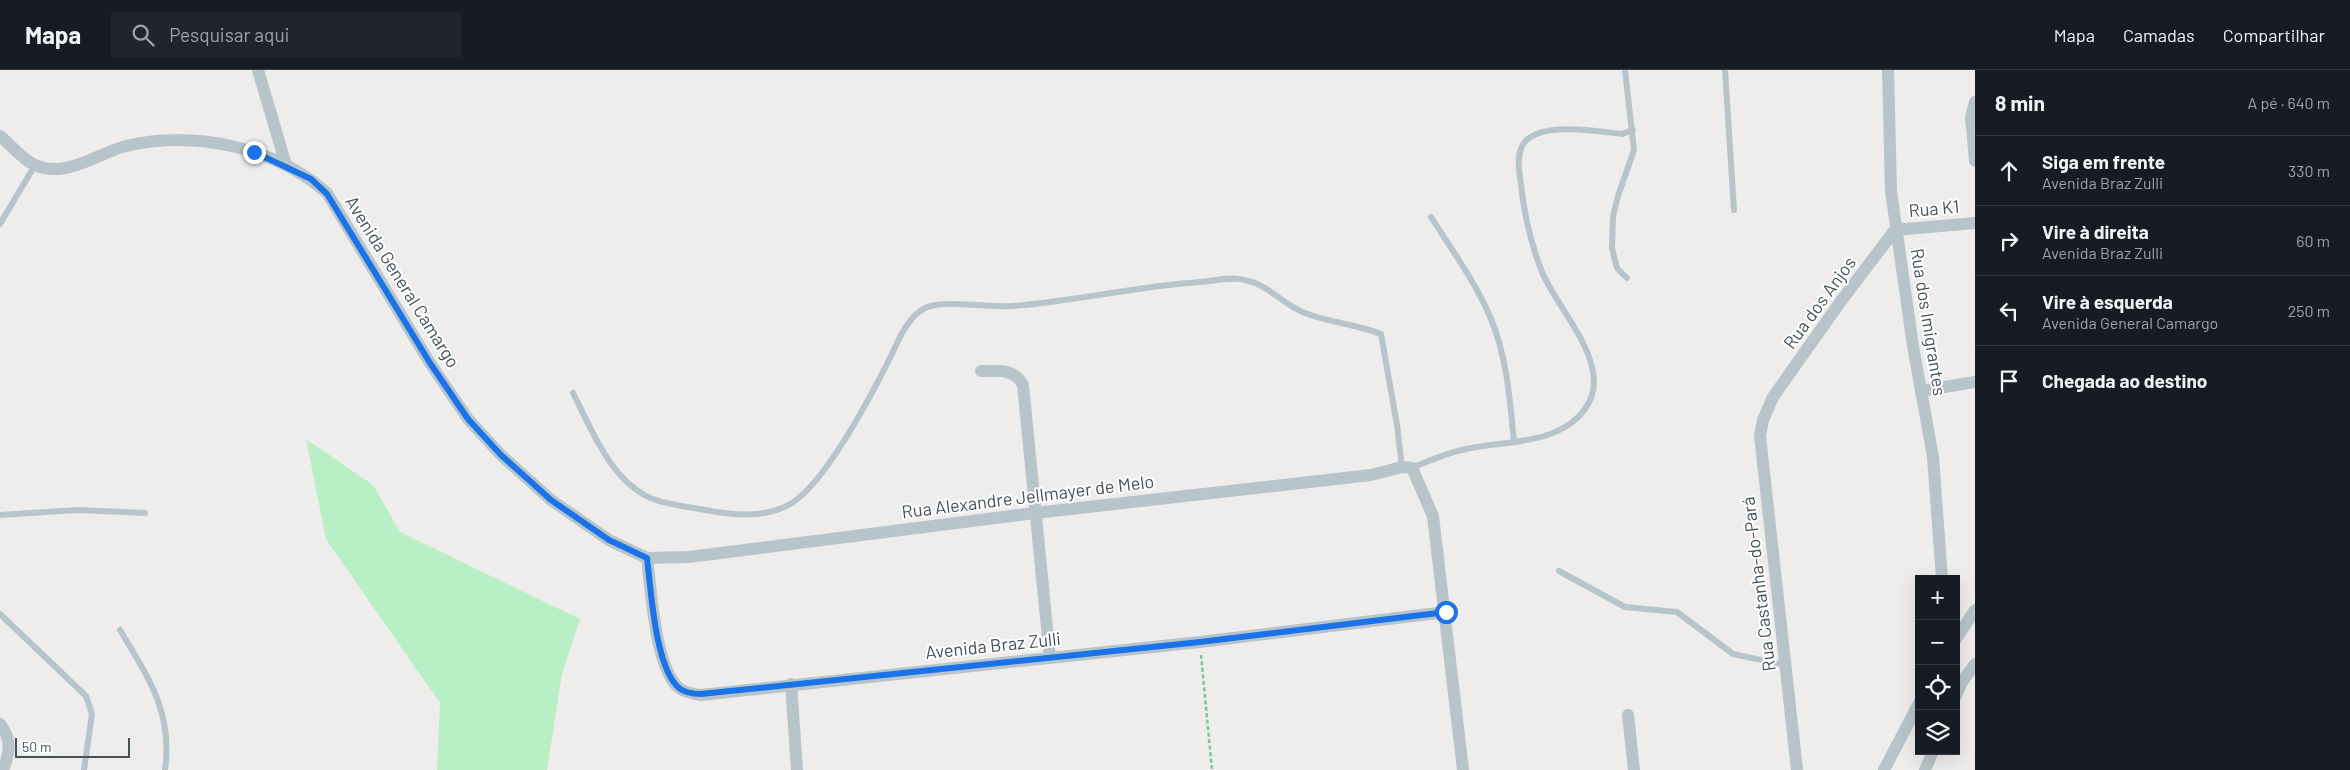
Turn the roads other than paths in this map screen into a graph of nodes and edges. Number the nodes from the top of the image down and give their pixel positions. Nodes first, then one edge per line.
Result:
1 (258, 70) edge
2 (1625, 70) edge
3 (1725, 70) edge
4 (1888, 70) edge
5 (1975, 102) edge
6 (1633, 130) junction
7 (0, 136) edge
8 (1975, 161) edge
9 (36, 165) junction
10 (286, 165) junction
11 (1734, 210) dead end
12 (1431, 217) dead end
13 (1975, 223) edge
14 (0, 224) edge
15 (1895, 230) junction
16 (1627, 278) dead end
17 (981, 370) dead end
18 (1975, 382) edge
19 (1921, 391) junction
20 (573, 393) dead end
21 (1773, 397) joint
22 (1514, 442) junction
23 (1407, 467) junction
24 (145, 513) dead end
25 (1034, 513) junction
26 (0, 515) edge
27 (647, 558) junction
28 (1558, 571) dead end
29 (1942, 575) edge
30 (1975, 610) edge
31 (1446, 612) junction
32 (0, 614) edge
33 (120, 630) dead end
34 (1960, 633) edge
35 (1050, 658) junction
36 (1975, 664) edge
37 (1786, 666) junction
38 (1960, 678) edge
39 (1962, 682) junction
40 (791, 684) junction
41 (1960, 687) edge
42 (1915, 710) edge
43 (1628, 715) dead end
44 (0, 724) edge
45 (1931, 755) edge
46 (3, 770) edge
47 (84, 770) edge
48 (165, 770) edge
49 (797, 770) edge
50 (1463, 770) edge
51 (1634, 770) edge
52 (1797, 770) edge
53 (1884, 770) edge
54 (1924, 770) edge

1 - 10 street
2 - 6 lane
3 - 11 lane
4 - 15 street, Rua dos Imigrantes
5 - 8 street
6 - 16 lane
6 - 22 lane
7 - 9 street
9 - 10 street, Avenida General Camargo
9 - 14 lane
10 - 27 street, Avenida General Camargo
12 - 22 lane
13 - 15 street, Rua K1
15 - 19 street, Rua dos Imigrantes
15 - 21 street, Rua dos Anjos
17 - 25 street
18 - 19 street
19 - 29 street, Rua dos Imigrantes
20 - 23 lane
21 - 37 street, Rua Castanha-do-Pará
22 - 23 lane
23 - 25 street, Rua Alexandre Jellmayer de Melo
23 - 31 street
24 - 26 lane
25 - 27 street, Rua Alexandre Jellmayer de Melo
25 - 35 street
27 - 40 street, Avenida Braz Zulli
28 - 37 lane
30 - 34 street
31 - 35 street, Avenida Braz Zulli
31 - 50 street
32 - 47 lane
33 - 48 lane
35 - 40 street, Avenida Braz Zulli
36 - 39 street
37 - 52 street, Rua Castanha-do-Pará
38 - 39 street
39 - 41 street
40 - 49 street
42 - 53 street
43 - 51 street
44 - 46 street
45 - 54 street

